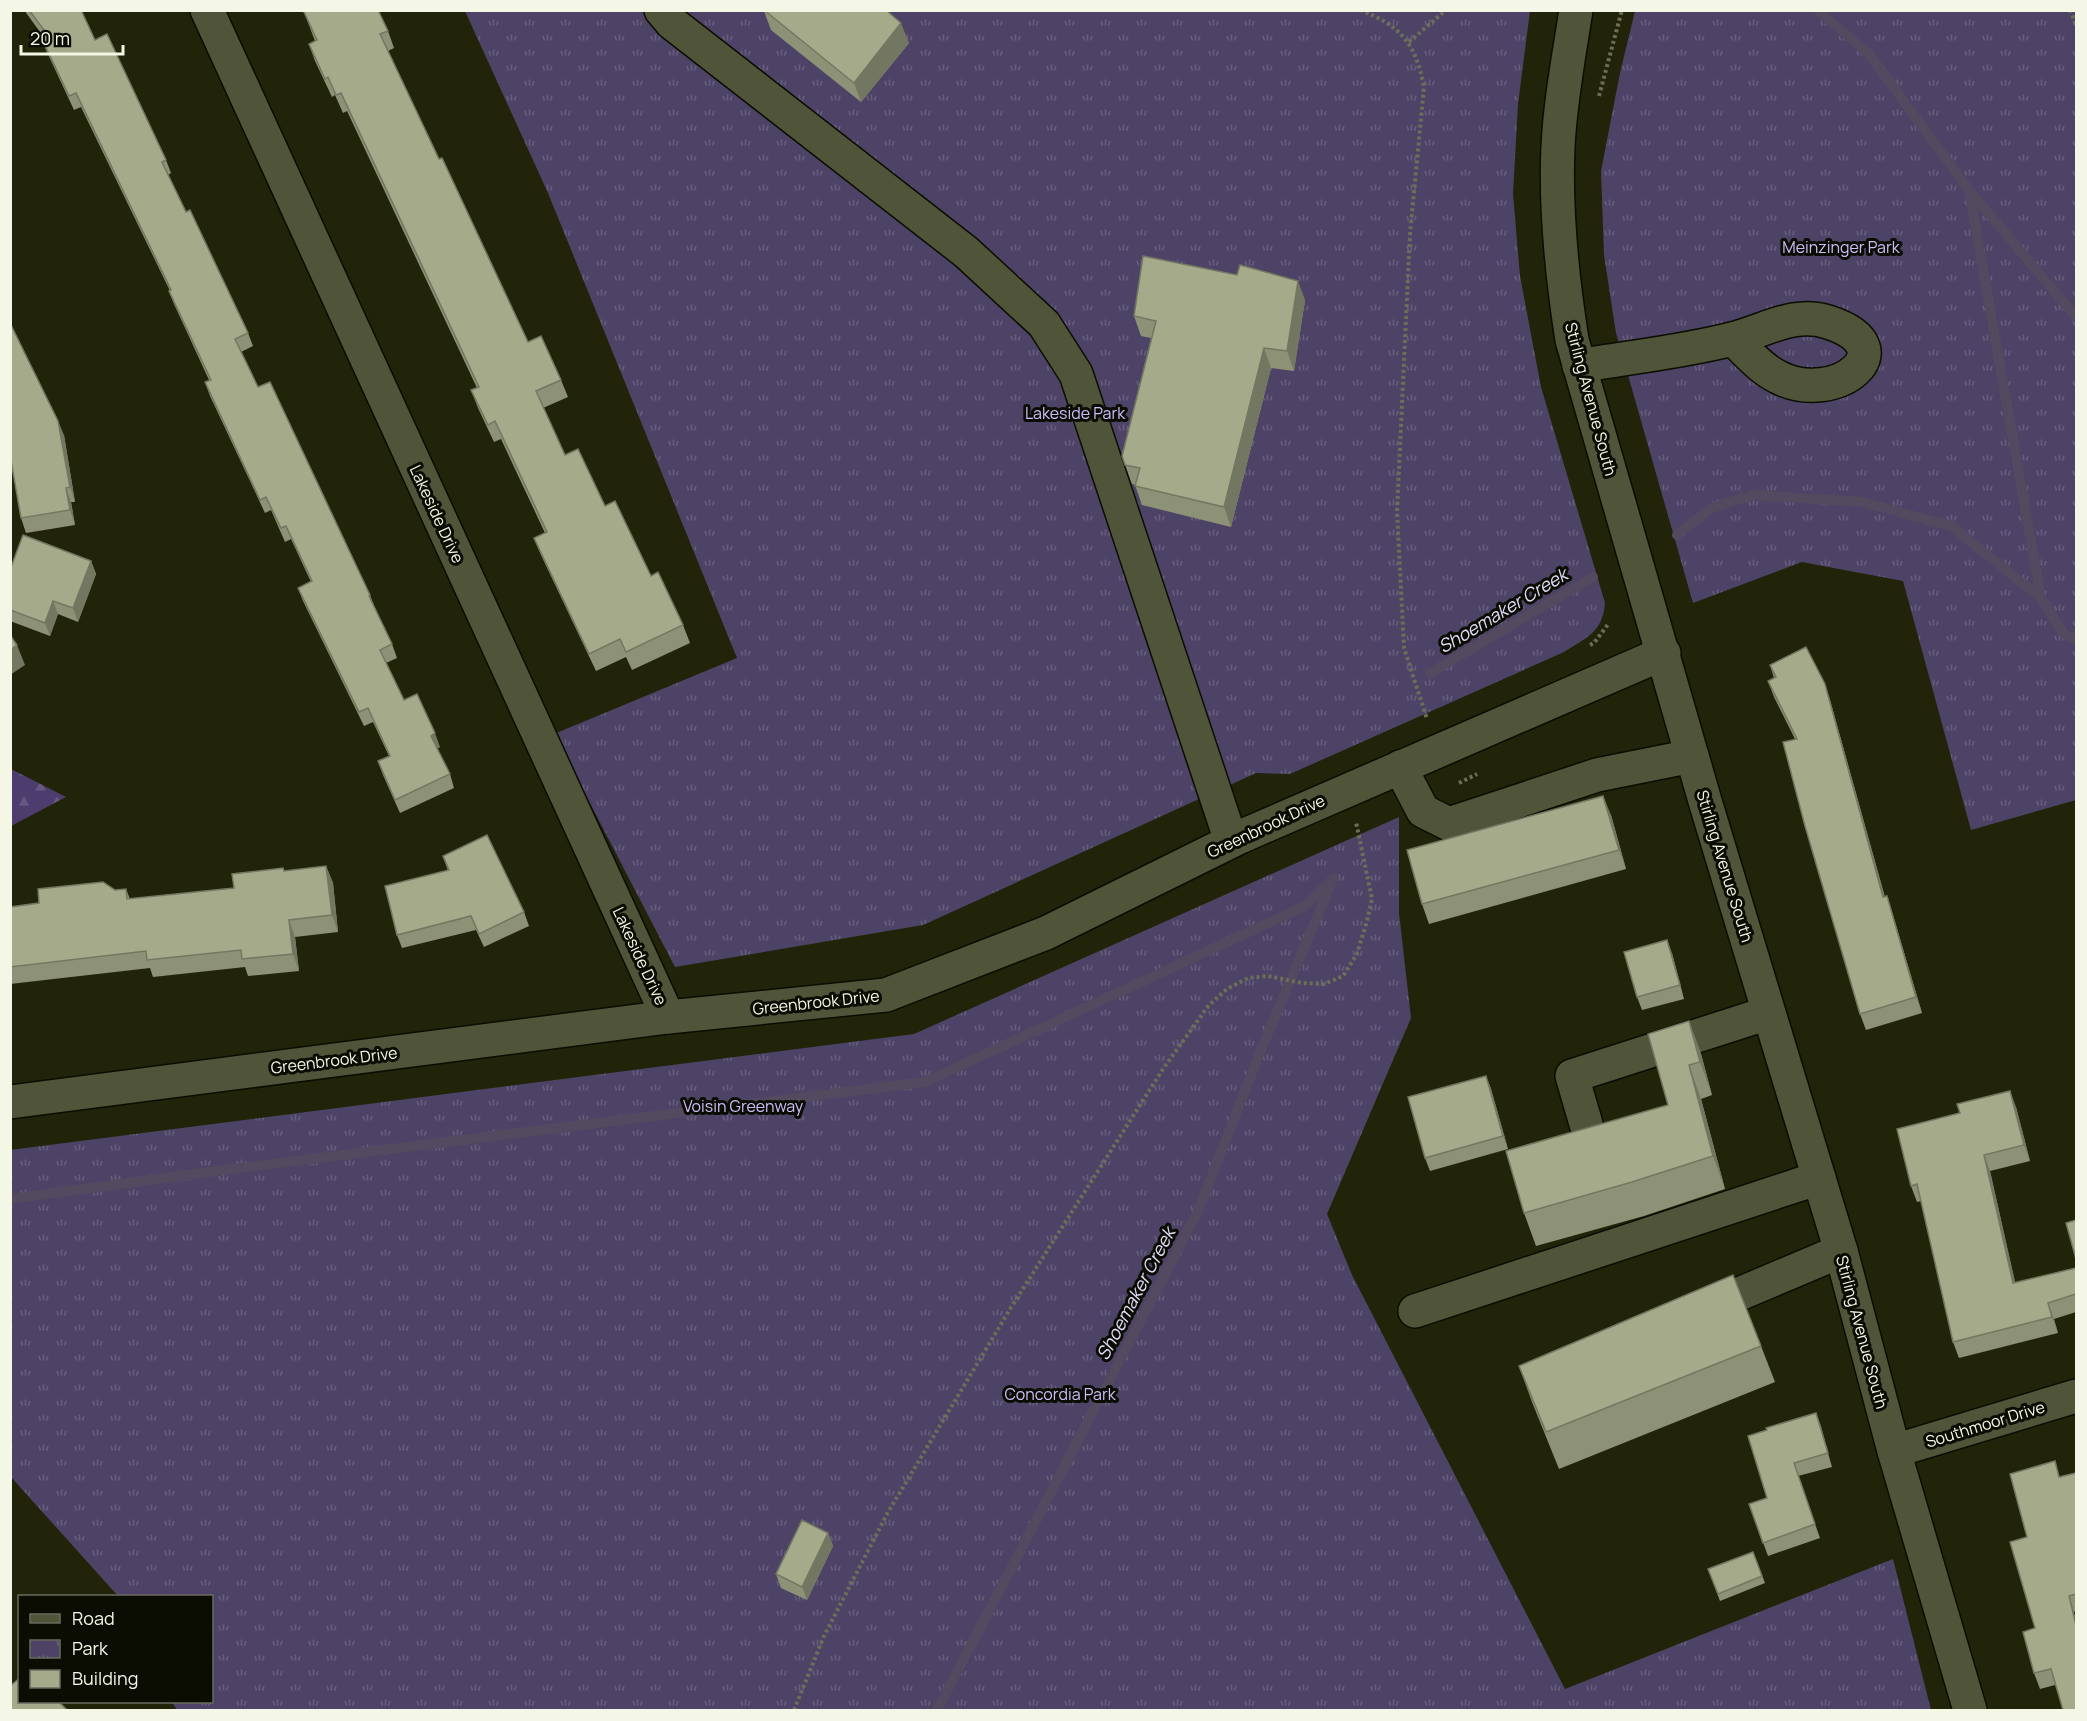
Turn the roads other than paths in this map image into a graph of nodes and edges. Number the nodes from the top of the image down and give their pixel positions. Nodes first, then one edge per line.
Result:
1 (207, 10) edge
2 (661, 10) edge
3 (1576, 10) edge
4 (1733, 339) dead end
5 (1580, 366) junction
6 (1664, 653) junction
7 (1692, 756) junction
8 (1400, 767) junction
9 (1231, 841) junction
10 (1768, 1013) junction
11 (668, 1017) junction
12 (10, 1102) edge
13 (1586, 1124) dead end
14 (1819, 1178) junction
15 (1841, 1251) junction
16 (1415, 1311) dead end
17 (1677, 1320) edge
18 (2076, 1396) edge
19 (1894, 1451) junction
20 (1970, 1710) edge

1 - 11 street, Lakeside Drive
2 - 9 street
3 - 5 street, Stirling Avenue South
4 - 5 street
5 - 6 street, Stirling Avenue South
6 - 7 street, Stirling Avenue South
6 - 8 street, Greenbrook Drive
7 - 8 street
7 - 10 street, Stirling Avenue South
8 - 9 street, Greenbrook Drive
9 - 11 street, Greenbrook Drive
10 - 13 street
10 - 14 street, Stirling Avenue South
11 - 12 street, Greenbrook Drive
14 - 15 street, Stirling Avenue South
14 - 16 street
15 - 17 street
15 - 19 street, Stirling Avenue South
18 - 19 street, Southmoor Drive
19 - 20 street, Stirling Avenue South

